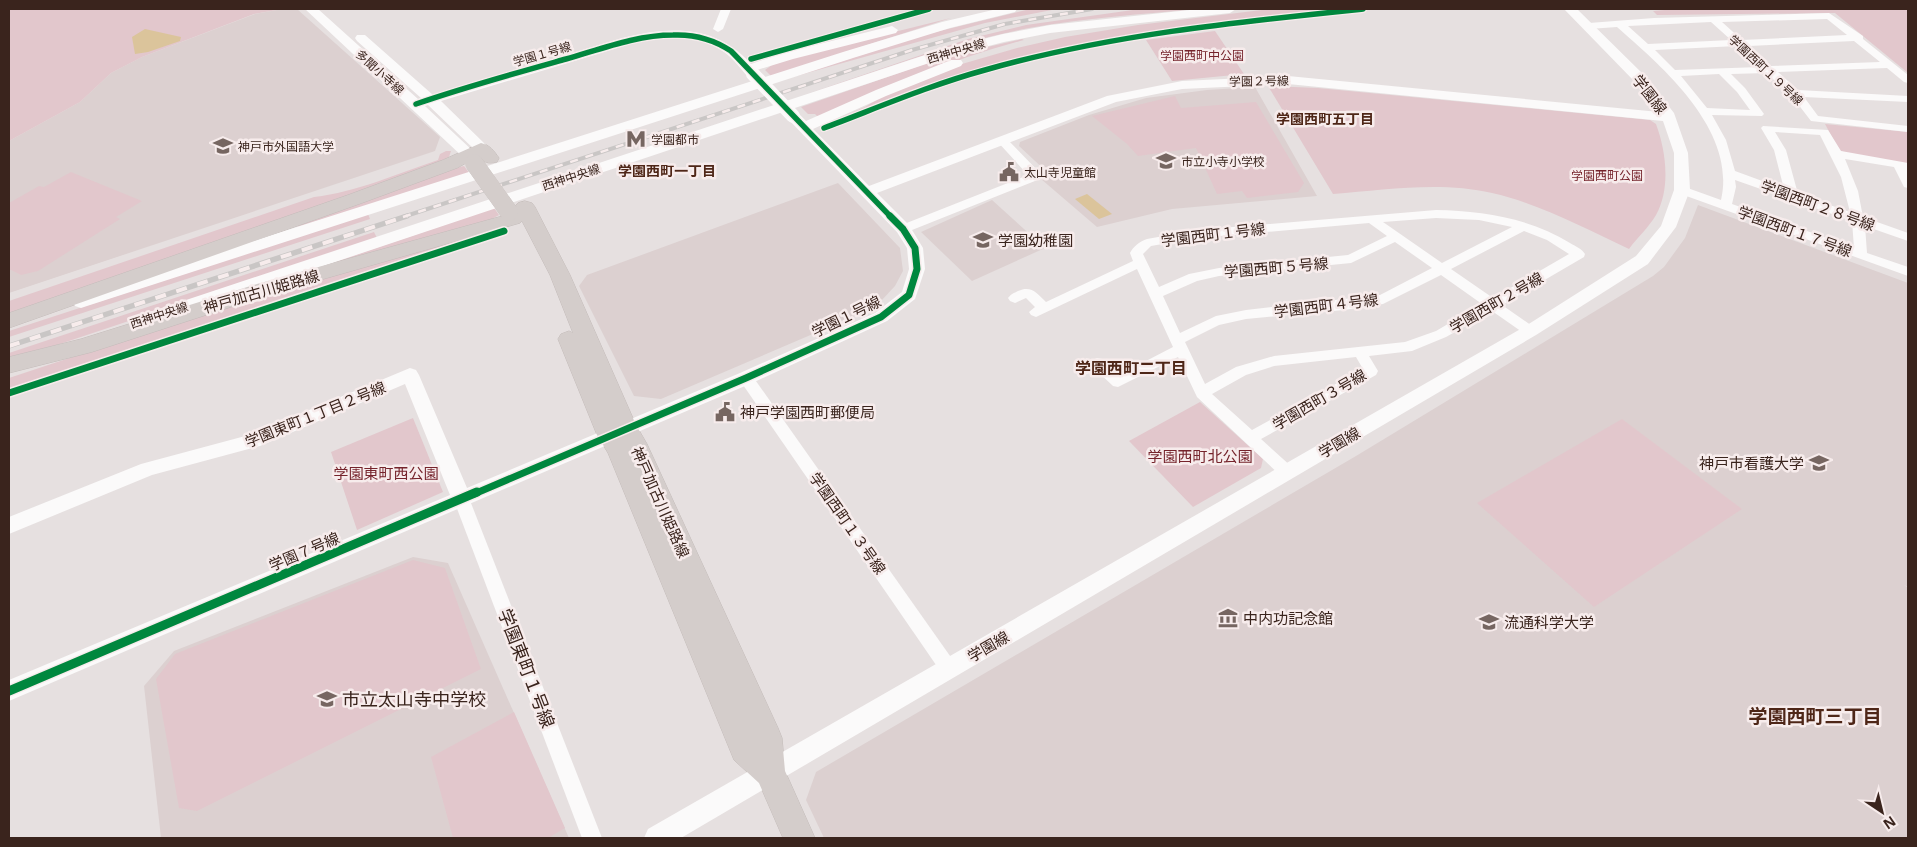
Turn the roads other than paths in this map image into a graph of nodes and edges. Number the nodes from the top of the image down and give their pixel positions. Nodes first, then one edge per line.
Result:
1 (311, 9) edge
2 (328, 9) edge
3 (726, 9) edge
4 (984, 9) edge
5 (1012, 9) edge
6 (1230, 9) edge
7 (1570, 9) edge
8 (1642, 9) edge
9 (1200, 12) junction
10 (1712, 19) junction
11 (1654, 21) junction
12 (1620, 24) junction
13 (1589, 26) junction
14 (718, 30) dead end
15 (1859, 38) junction
16 (1739, 44) junction
17 (1646, 47) junction
18 (1890, 65) junction
19 (1768, 70) junction
20 (1722, 71) junction
21 (751, 72) junction
22 (1672, 73) junction
23 (1908, 80) edge
24 (1795, 94) junction
25 (430, 98) junction
26 (1908, 99) edge
27 (416, 104) junction
28 (1703, 111) junction
29 (1668, 117) junction
30 (799, 122) junction
31 (1908, 129) edge
32 (1002, 140) junction
33 (1838, 154) junction
34 (478, 156) junction
35 (1903, 165) edge
36 (1728, 173) junction
37 (1908, 184) edge
38 (1682, 190) junction
39 (866, 192) junction
40 (1792, 194) junction
41 (1726, 206) junction
42 (516, 212) junction
43 (1371, 219) junction
44 (1859, 219) junction
45 (1522, 227) junction
46 (903, 229) junction
47 (1395, 236) junction
48 (1908, 237) edge
49 (1860, 254) junction
50 (1141, 262) junction
51 (1442, 269) junction
52 (1908, 272) edge
53 (1155, 294) junction
54 (1015, 298) dead end
55 (1491, 304) junction
56 (9, 323) edge
57 (1530, 331) junction
58 (1179, 345) junction
59 (1360, 353) junction
60 (9, 365) edge
61 (1084, 370) dead end
62 (746, 378) junction
63 (1202, 393) junction
64 (617, 431) junction
65 (1250, 438) junction
66 (1287, 472) junction
67 (461, 498) junction
68 (9, 526) edge
69 (949, 669) junction
70 (9, 691) edge
71 (770, 772) junction
72 (592, 838) edge
73 (657, 838) edge
74 (799, 838) edge

1 - 27 street, 多聞小寺線
2 - 25 street, 多聞小寺線
3 - 14 street
4 - 21 street
5 - 56 street, 西神中央線
6 - 9 street, 西神中央線
7 - 13 street, 学園線
8 - 11 street
9 - 30 street
9 - 60 street, 西神中央線
10 - 11 street
10 - 15 street
10 - 16 street, 学園西町１９号線
11 - 12 street
12 - 13 street
12 - 17 street
13 - 29 street, 学園線
15 - 16 street
15 - 18 street
16 - 17 street
16 - 19 street, 学園西町１９号線
17 - 22 street
18 - 19 street
18 - 23 street
19 - 20 street
19 - 24 street, 学園西町１９号線
20 - 22 street
20 - 28 street
21 - 25 street, 学園１号線
21 - 30 street, 学園１号線, bridge
22 - 28 street
24 - 26 street
24 - 31 street, 学園西町１９号線
25 - 27 street, 学園１号線
25 - 34 street, 多聞小寺線
27 - 34 street, 多聞小寺線
28 - 36 street
29 - 32 street, 学園２号線
29 - 38 street, 学園線
30 - 39 street, 学園１号線
32 - 39 street, 学園２号線
32 - 46 street
33 - 35 street
33 - 40 street
33 - 44 street
34 - 42 main road, 神戸加古川姫路線, bridge
34 - 56 main road
35 - 37 street
36 - 40 street, 学園西町２８号線
36 - 41 street
38 - 41 street, 学園西町１７号線
38 - 57 street, 学園線
39 - 46 street, 学園１号線
40 - 44 street, 学園西町２８号線
41 - 49 street, 学園西町１７号線
42 - 60 main road, 神戸加古川姫路線
42 - 64 main road, 神戸加古川姫路線
43 - 45 street, 学園西町２号線
43 - 47 street
43 - 50 street, 学園西町１号線
44 - 48 street, 学園西町２８号線
44 - 49 street
45 - 51 street, 学園西町４号線
45 - 55 street, 学園西町２号線
46 - 62 street, 学園１号線
47 - 51 street
47 - 53 street, 学園西町５号線
49 - 52 street, 学園西町１７号線
50 - 53 street
50 - 54 street
51 - 55 street
51 - 58 street, 学園西町４号線
53 - 58 street
55 - 57 street
55 - 59 street, 学園西町２号線
57 - 66 street, 学園線
58 - 61 street, 学園西町４号線
58 - 63 street
59 - 63 street, 学園西町２号線
59 - 65 street, 学園西町３号線
62 - 64 street, 学園１号線
62 - 69 street, 学園西町１３号線
63 - 65 street
64 - 67 street, 学園７号線
64 - 71 main road, 神戸加古川姫路線
65 - 66 street
66 - 69 street, 学園線
67 - 68 street, 学園東町１丁目２号線
67 - 70 street, 学園７号線
67 - 72 street, 学園東町１号線
69 - 71 street, 学園線
71 - 73 street, 学園線
71 - 74 main road, 神戸加古川姫路線

